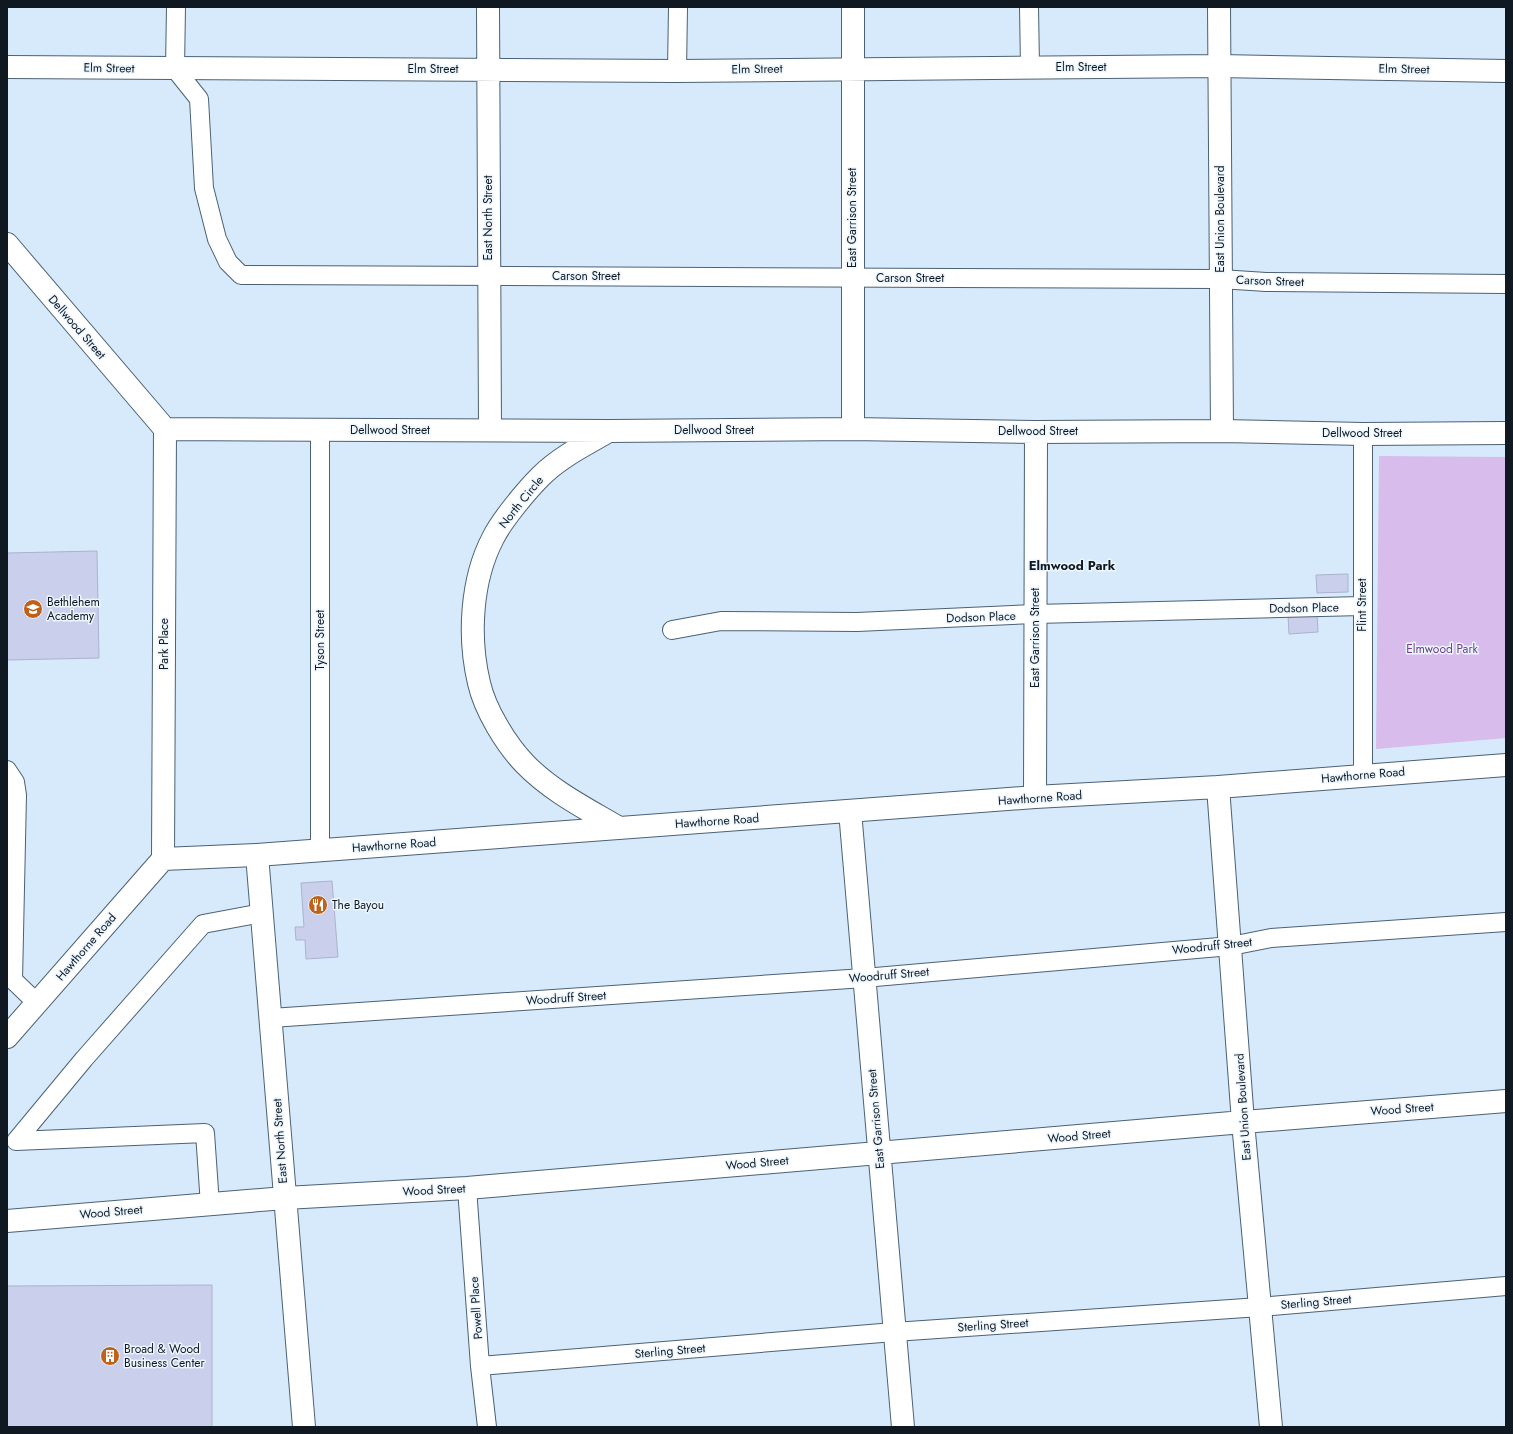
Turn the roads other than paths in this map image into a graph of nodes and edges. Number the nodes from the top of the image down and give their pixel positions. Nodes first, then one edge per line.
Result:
1 (176, 7) edge
2 (488, 7) edge
3 (678, 7) edge
4 (852, 7) edge
5 (1029, 7) edge
6 (1219, 7) edge
7 (1219, 66) junction
8 (7, 67) edge
9 (1030, 67) junction
10 (853, 68) junction
11 (175, 69) junction
12 (488, 69) junction
13 (677, 70) junction
14 (1506, 71) edge
15 (7, 244) edge
16 (488, 276) junction
17 (852, 278) junction
18 (1220, 279) junction
19 (1506, 284) edge
20 (165, 429) junction
21 (490, 429) junction
22 (853, 429) junction
23 (320, 430) junction
24 (608, 431) junction
25 (1222, 431) junction
26 (1036, 432) junction
27 (1506, 433) edge
28 (1363, 434) junction
29 (1362, 606) junction
30 (1035, 614) junction
31 (672, 630) dead end
32 (1506, 764) edge
33 (7, 770) edge
34 (1363, 775) junction
35 (1218, 787) junction
36 (1035, 797) junction
37 (850, 811) junction
38 (620, 828) junction
39 (320, 850) junction
40 (257, 855) junction
41 (164, 859) junction
42 (262, 913) junction
43 (1506, 922) edge
44 (1231, 946) junction
45 (864, 978) junction
46 (37, 1003) junction
47 (271, 1018) junction
48 (7, 1037) edge
49 (1506, 1101) edge
50 (1244, 1122) junction
51 (879, 1152) junction
52 (467, 1188) junction
53 (285, 1198) junction
54 (210, 1205) junction
55 (7, 1221) edge
56 (1506, 1286) edge
57 (1260, 1307) junction
58 (894, 1332) junction
59 (480, 1366) junction
60 (304, 1427) edge
61 (487, 1427) edge
62 (903, 1427) edge
63 (1271, 1427) edge

1 - 11 lane
2 - 12 street, East North Street
3 - 13 lane
4 - 10 street, East Garrison Street
5 - 9 lane
6 - 7 street, East Union Boulevard
7 - 9 street, Elm Street
7 - 14 street, Elm Street
7 - 18 street, East Union Boulevard
8 - 11 street, Elm Street
9 - 10 street, Elm Street
10 - 13 street, Elm Street
10 - 17 street, East Garrison Street
11 - 12 street, Elm Street
11 - 16 lane, Carson Street
12 - 13 street, Elm Street
12 - 16 street, East North Street
15 - 20 street, Dellwood Street
16 - 17 lane, Carson Street
16 - 21 street, East North Street
17 - 18 lane, Carson Street
17 - 22 street, East Garrison Street
18 - 19 lane, Carson Street
18 - 25 street, East Union Boulevard
20 - 23 street, Dellwood Street
20 - 41 street, Park Place
21 - 23 street, Dellwood Street
21 - 24 street, Dellwood Street
22 - 24 street, Dellwood Street
22 - 26 street, Dellwood Street
23 - 39 lane, Tyson Street
24 - 38 street, North Circle
25 - 26 street, Dellwood Street
25 - 28 street, Dellwood Street
26 - 30 street, East Garrison Street
27 - 28 street, Dellwood Street
28 - 29 lane, Flint Street
29 - 30 lane, Dodson Place
29 - 34 lane, Flint Street
30 - 31 lane, Dodson Place
30 - 36 street, East Garrison Street
32 - 34 street, Hawthorne Road
33 - 46 lane
34 - 35 street, Hawthorne Road
35 - 36 street, Hawthorne Road
35 - 44 street, East Union Boulevard
36 - 37 street, Hawthorne Road
37 - 38 street, Hawthorne Road
37 - 45 street, East Garrison Street
38 - 39 street, Hawthorne Road
39 - 40 street, Hawthorne Road
40 - 41 street, Hawthorne Road
40 - 42 street, East North Street
41 - 46 street, Hawthorne Road
42 - 47 street, East North Street
42 - 54 lane
43 - 44 lane, Woodruff Street
44 - 45 lane, Woodruff Street
44 - 50 street, East Union Boulevard
45 - 47 lane, Woodruff Street
45 - 51 street, East Garrison Street
46 - 48 street, Hawthorne Road
47 - 53 street, East North Street
49 - 50 street, Wood Street
50 - 51 street, Wood Street
50 - 57 street, East Union Boulevard
51 - 52 street, Wood Street
51 - 58 street, East Garrison Street
52 - 53 street, Wood Street
52 - 59 lane, Powell Place
53 - 54 street, Wood Street
53 - 60 street, East North Street
54 - 55 street, Wood Street
56 - 57 lane, Sterling Street
57 - 58 lane, Sterling Street
57 - 63 street, East Union Boulevard
58 - 59 lane, Sterling Street
58 - 62 street, East Garrison Street
59 - 61 lane, Powell Place

